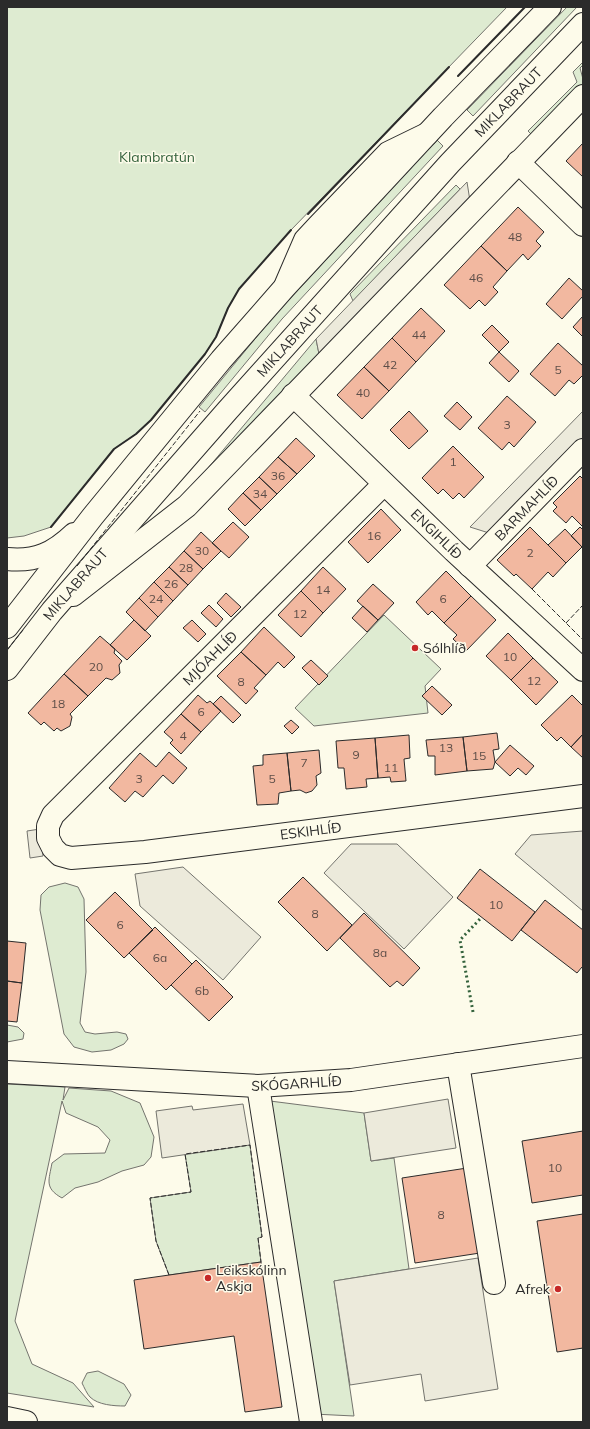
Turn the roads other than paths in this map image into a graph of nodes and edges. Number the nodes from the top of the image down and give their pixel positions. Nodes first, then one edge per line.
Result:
1 (550, 7) edge
2 (583, 24) edge
3 (583, 96) edge
4 (518, 162) junction
5 (583, 225) edge
6 (293, 395) junction
7 (583, 450) edge
8 (384, 484) junction
9 (93, 516) junction
10 (12, 559) edge
11 (470, 566) junction
12 (52, 611) junction
13 (7, 627) edge
14 (7, 669) edge
15 (583, 670) edge
16 (583, 796) edge
17 (48, 838) joint
18 (583, 1046) edge
19 (458, 1064) junction
20 (7, 1072) edge
21 (258, 1086) junction
22 (494, 1283) dead end
23 (7, 1418) edge
24 (26, 1422) edge
25 (311, 1422) edge

1 - 9 main road, MIKLABRAUT
2 - 12 main road, MIKLABRAUT
3 - 4 main road
4 - 5 main road
4 - 6 main road
6 - 8 main road, ENGIHLÍÐ
6 - 12 main road
7 - 11 main road, BARMAHLÍÐ
8 - 11 main road, ENGIHLÍÐ
8 - 17 main road, MJÓAHLÍÐ
9 - 10 main road
9 - 13 main road, MIKLABRAUT
11 - 15 main road, ENGIHLÍÐ
12 - 14 main road, MIKLABRAUT
16 - 17 main road, ESKIHLÍÐ
18 - 19 main road, SKÓGARHLÍÐ
19 - 21 main road, SKÓGARHLÍÐ
19 - 22 main road
20 - 21 main road, SKÓGARHLÍÐ
21 - 25 main road
23 - 24 main road

